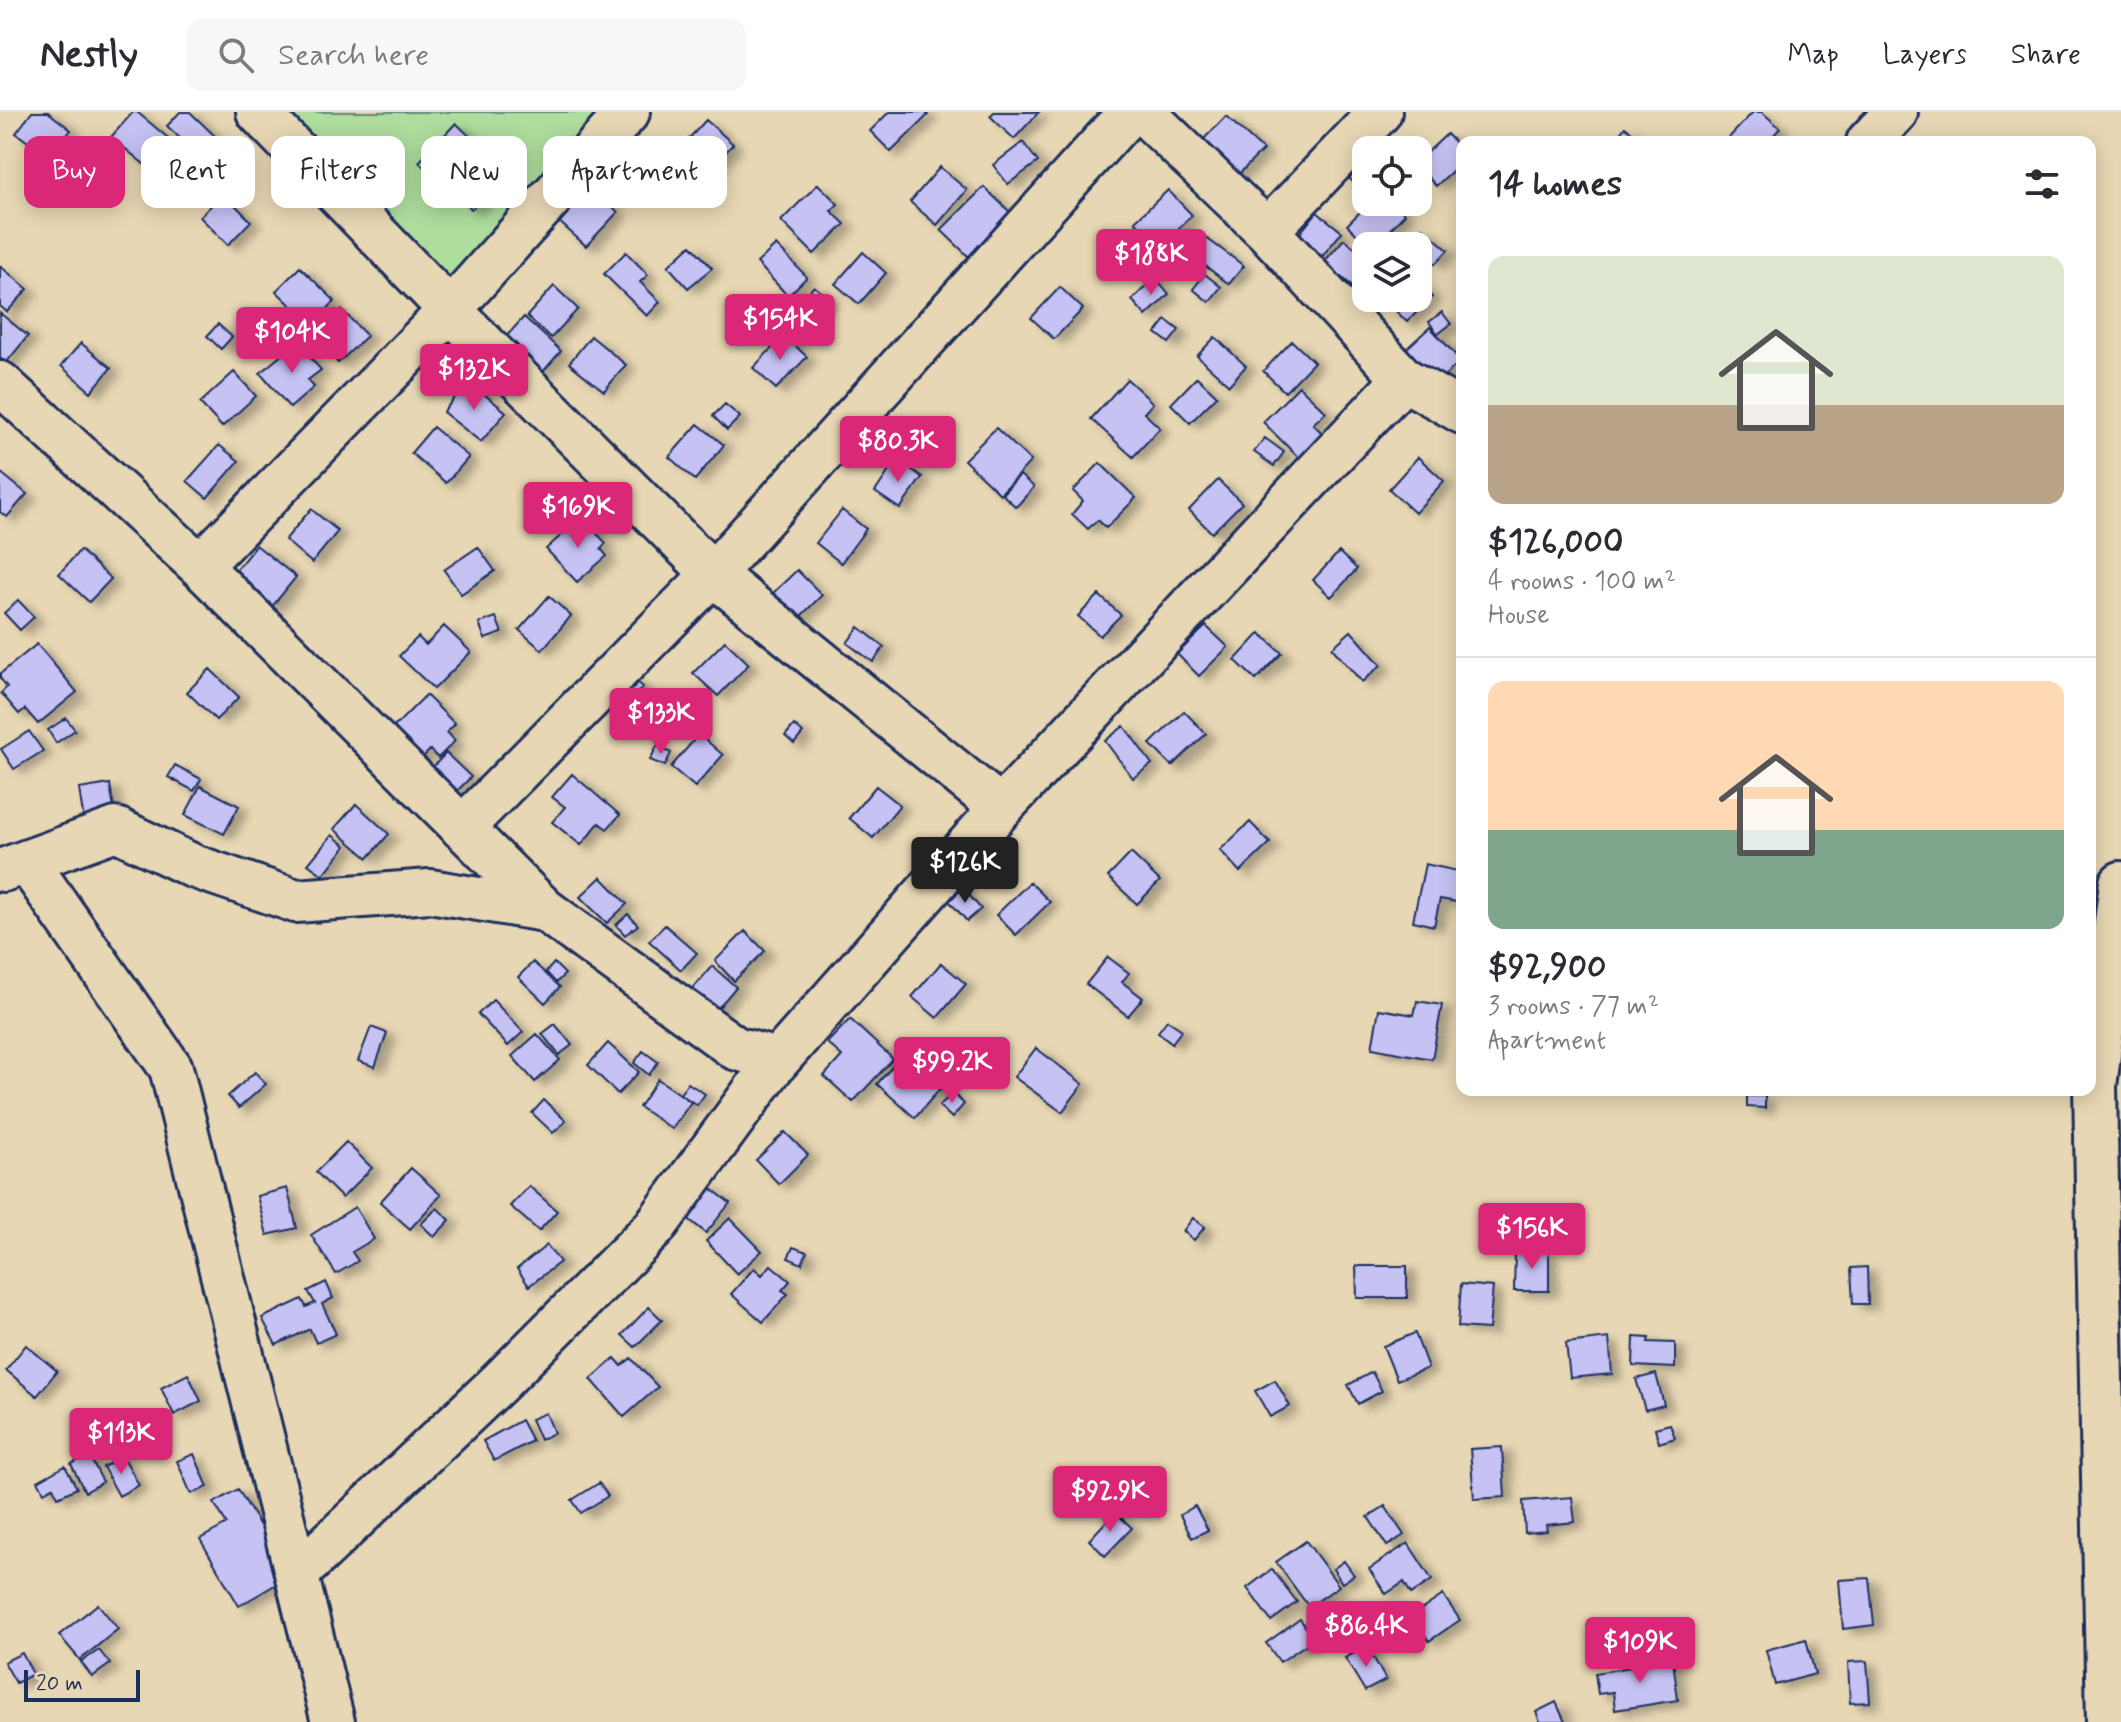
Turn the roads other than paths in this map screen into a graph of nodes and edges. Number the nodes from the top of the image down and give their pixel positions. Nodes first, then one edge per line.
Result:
1 (258, 112) edge
2 (628, 112) edge
3 (1130, 112) edge
4 (1143, 112) edge
5 (1380, 112) edge
6 (1896, 112) edge
7 (1874, 136) edge
8 (1267, 231) junction
9 (450, 310) junction
10 (1404, 379) junction
11 (0, 383) edge
12 (1456, 409) edge
13 (200, 566) junction
14 (713, 574) junction
15 (1001, 808) junction
16 (462, 828) junction
17 (13, 866) edge
18 (2121, 883) edge
19 (545, 910) junction
20 (772, 1067) junction
21 (2096, 1078) edge
22 (2095, 1096) edge
23 (297, 1574) junction
24 (333, 1722) edge
25 (2108, 1722) edge

1 - 9 street
2 - 9 street
3 - 14 street
4 - 8 street
5 - 8 street
6 - 7 street
8 - 10 street
9 - 13 street
9 - 14 street
10 - 12 street
10 - 15 street
11 - 13 street
13 - 16 street
14 - 15 street
14 - 16 street
15 - 20 street
16 - 19 street
17 - 19 street
17 - 23 street
18 - 21 street
19 - 20 street
20 - 23 street
22 - 25 street
23 - 24 street

